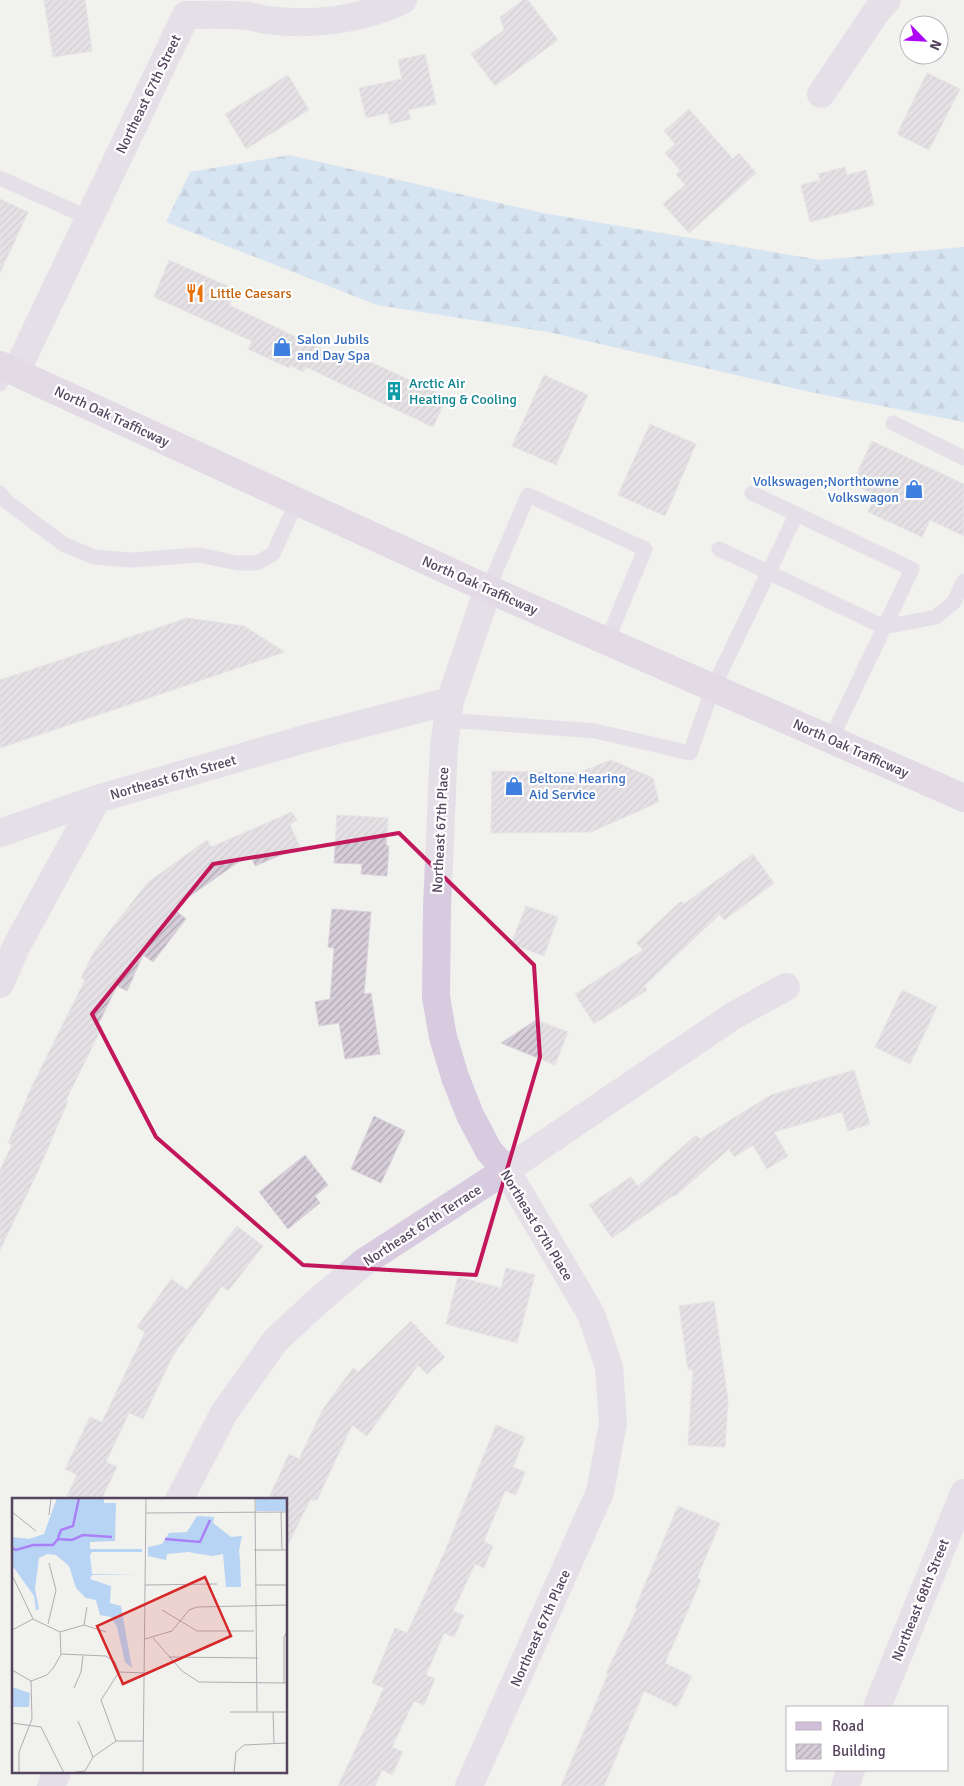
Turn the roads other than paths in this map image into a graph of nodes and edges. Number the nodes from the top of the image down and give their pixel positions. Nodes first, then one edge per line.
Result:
1 (403, 0) edge
2 (887, 0) edge
3 (179, 8) edge
4 (821, 94) dead end
5 (0, 178) edge
6 (89, 218) junction
7 (6, 372) edge
8 (894, 423) dead end
9 (964, 458) edge
10 (0, 493) edge
11 (752, 493) dead end
12 (297, 501) junction
13 (796, 514) junction
14 (719, 549) dead end
15 (769, 571) junction
16 (964, 581) edge
17 (488, 588) junction
18 (884, 627) junction
19 (607, 641) junction
20 (713, 688) junction
21 (449, 710) junction
22 (831, 739) junction
23 (964, 798) edge
24 (97, 799) junction
25 (0, 833) edge
26 (0, 984) edge
27 (786, 987) dead end
28 (506, 1170) junction
29 (964, 1493) edge
30 (180, 1498) edge
31 (877, 1706) edge
32 (851, 1771) edge
33 (56, 1774) edge
34 (51, 1786) edge
35 (468, 1786) edge
36 (845, 1786) edge

1 - 3 street, Northeast 67th Street
2 - 4 street
3 - 6 street, Northeast 67th Street
5 - 6 lane
6 - 7 street, Northeast 67th Street
7 - 12 main road, North Oak Trafficway
8 - 9 lane
10 - 12 lane
11 - 13 lane
12 - 17 main road, North Oak Trafficway
13 - 15 lane
13 - 18 lane
14 - 15 lane
15 - 18 lane
15 - 20 lane
16 - 18 lane
17 - 19 main road, North Oak Trafficway
17 - 19 lane
17 - 21 street, Northeast 67th Place
18 - 22 lane
19 - 20 main road, North Oak Trafficway
20 - 21 lane
20 - 22 main road, North Oak Trafficway
21 - 24 street, Northeast 67th Street
21 - 28 street, Northeast 67th Place
22 - 23 main road, North Oak Trafficway
24 - 25 street
24 - 26 street, Northeast 67th Street
27 - 28 street, Northeast 67th Terrace
28 - 30 street, Northeast 67th Terrace
28 - 35 street, Northeast 67th Place
29 - 31 street, Northeast 68th Street
32 - 36 street
33 - 34 street

